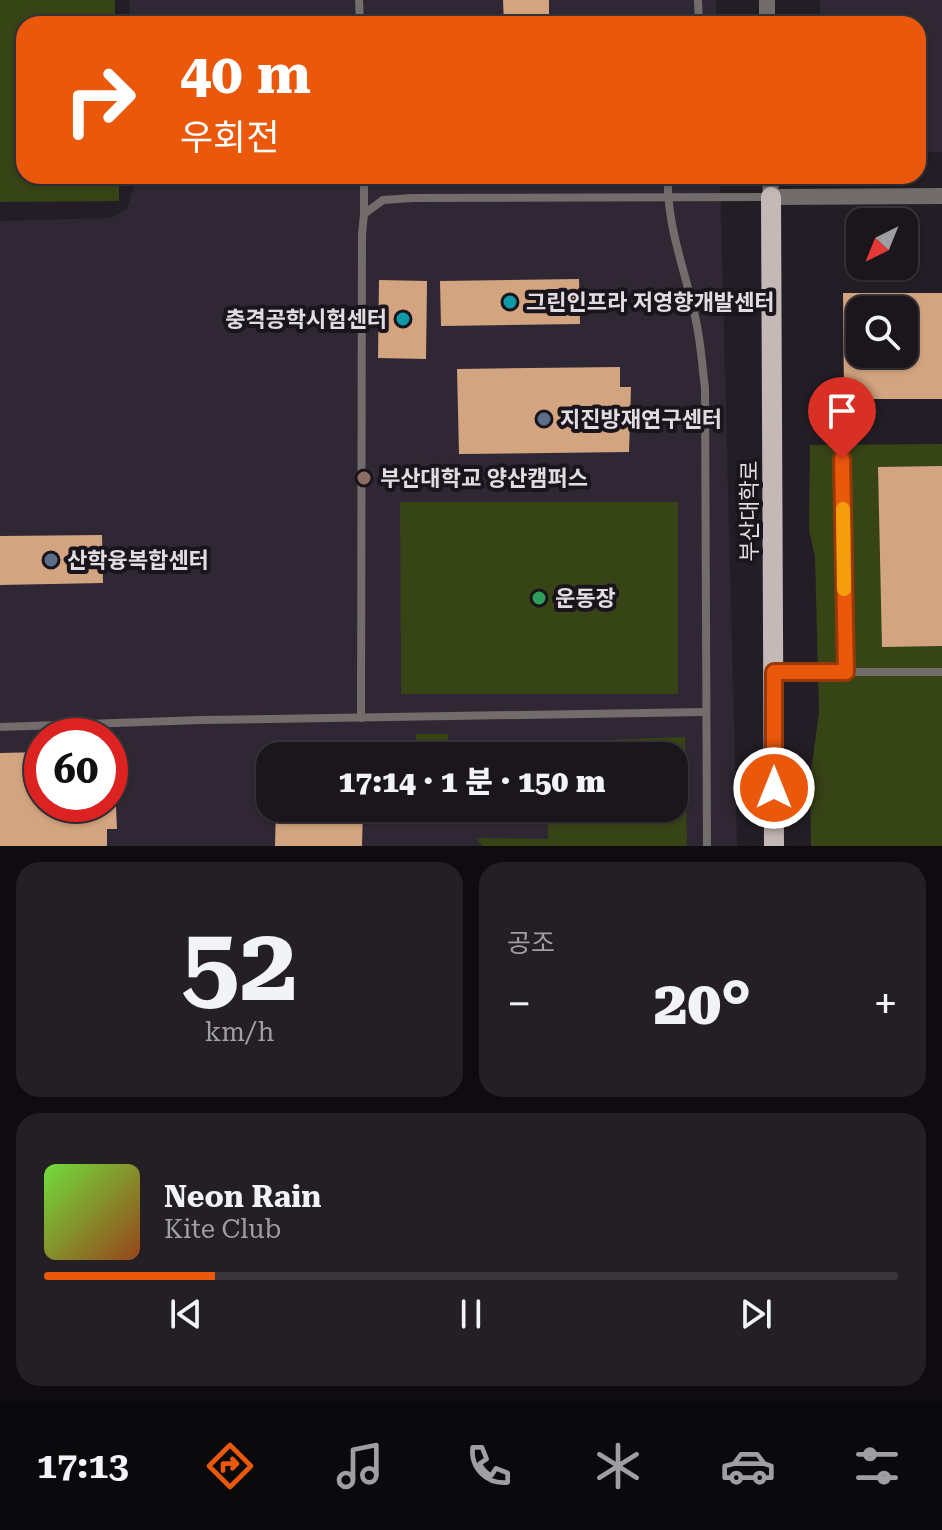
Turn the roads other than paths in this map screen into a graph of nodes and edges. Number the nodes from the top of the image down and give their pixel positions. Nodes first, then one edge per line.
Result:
1 (364, 184) edge
2 (668, 184) edge
3 (770, 184) edge
4 (942, 196) edge
5 (771, 197) junction
6 (667, 199) junction
7 (364, 214) junction
8 (842, 459) dead end
9 (774, 672) junction
10 (846, 672) junction
11 (942, 672) edge
12 (705, 712) junction
13 (361, 718) junction
14 (0, 727) edge
15 (707, 846) edge
16 (774, 846) edge

1 - 7 lane
2 - 6 lane
3 - 5 street, 부산대학로
4 - 5 street
5 - 6 lane
5 - 9 main road, 부산대학로
6 - 7 lane
6 - 12 lane
7 - 13 lane
8 - 10 lane
9 - 10 lane
9 - 16 main road, 부산대학로
10 - 11 lane
12 - 13 lane
12 - 15 lane
13 - 14 lane

